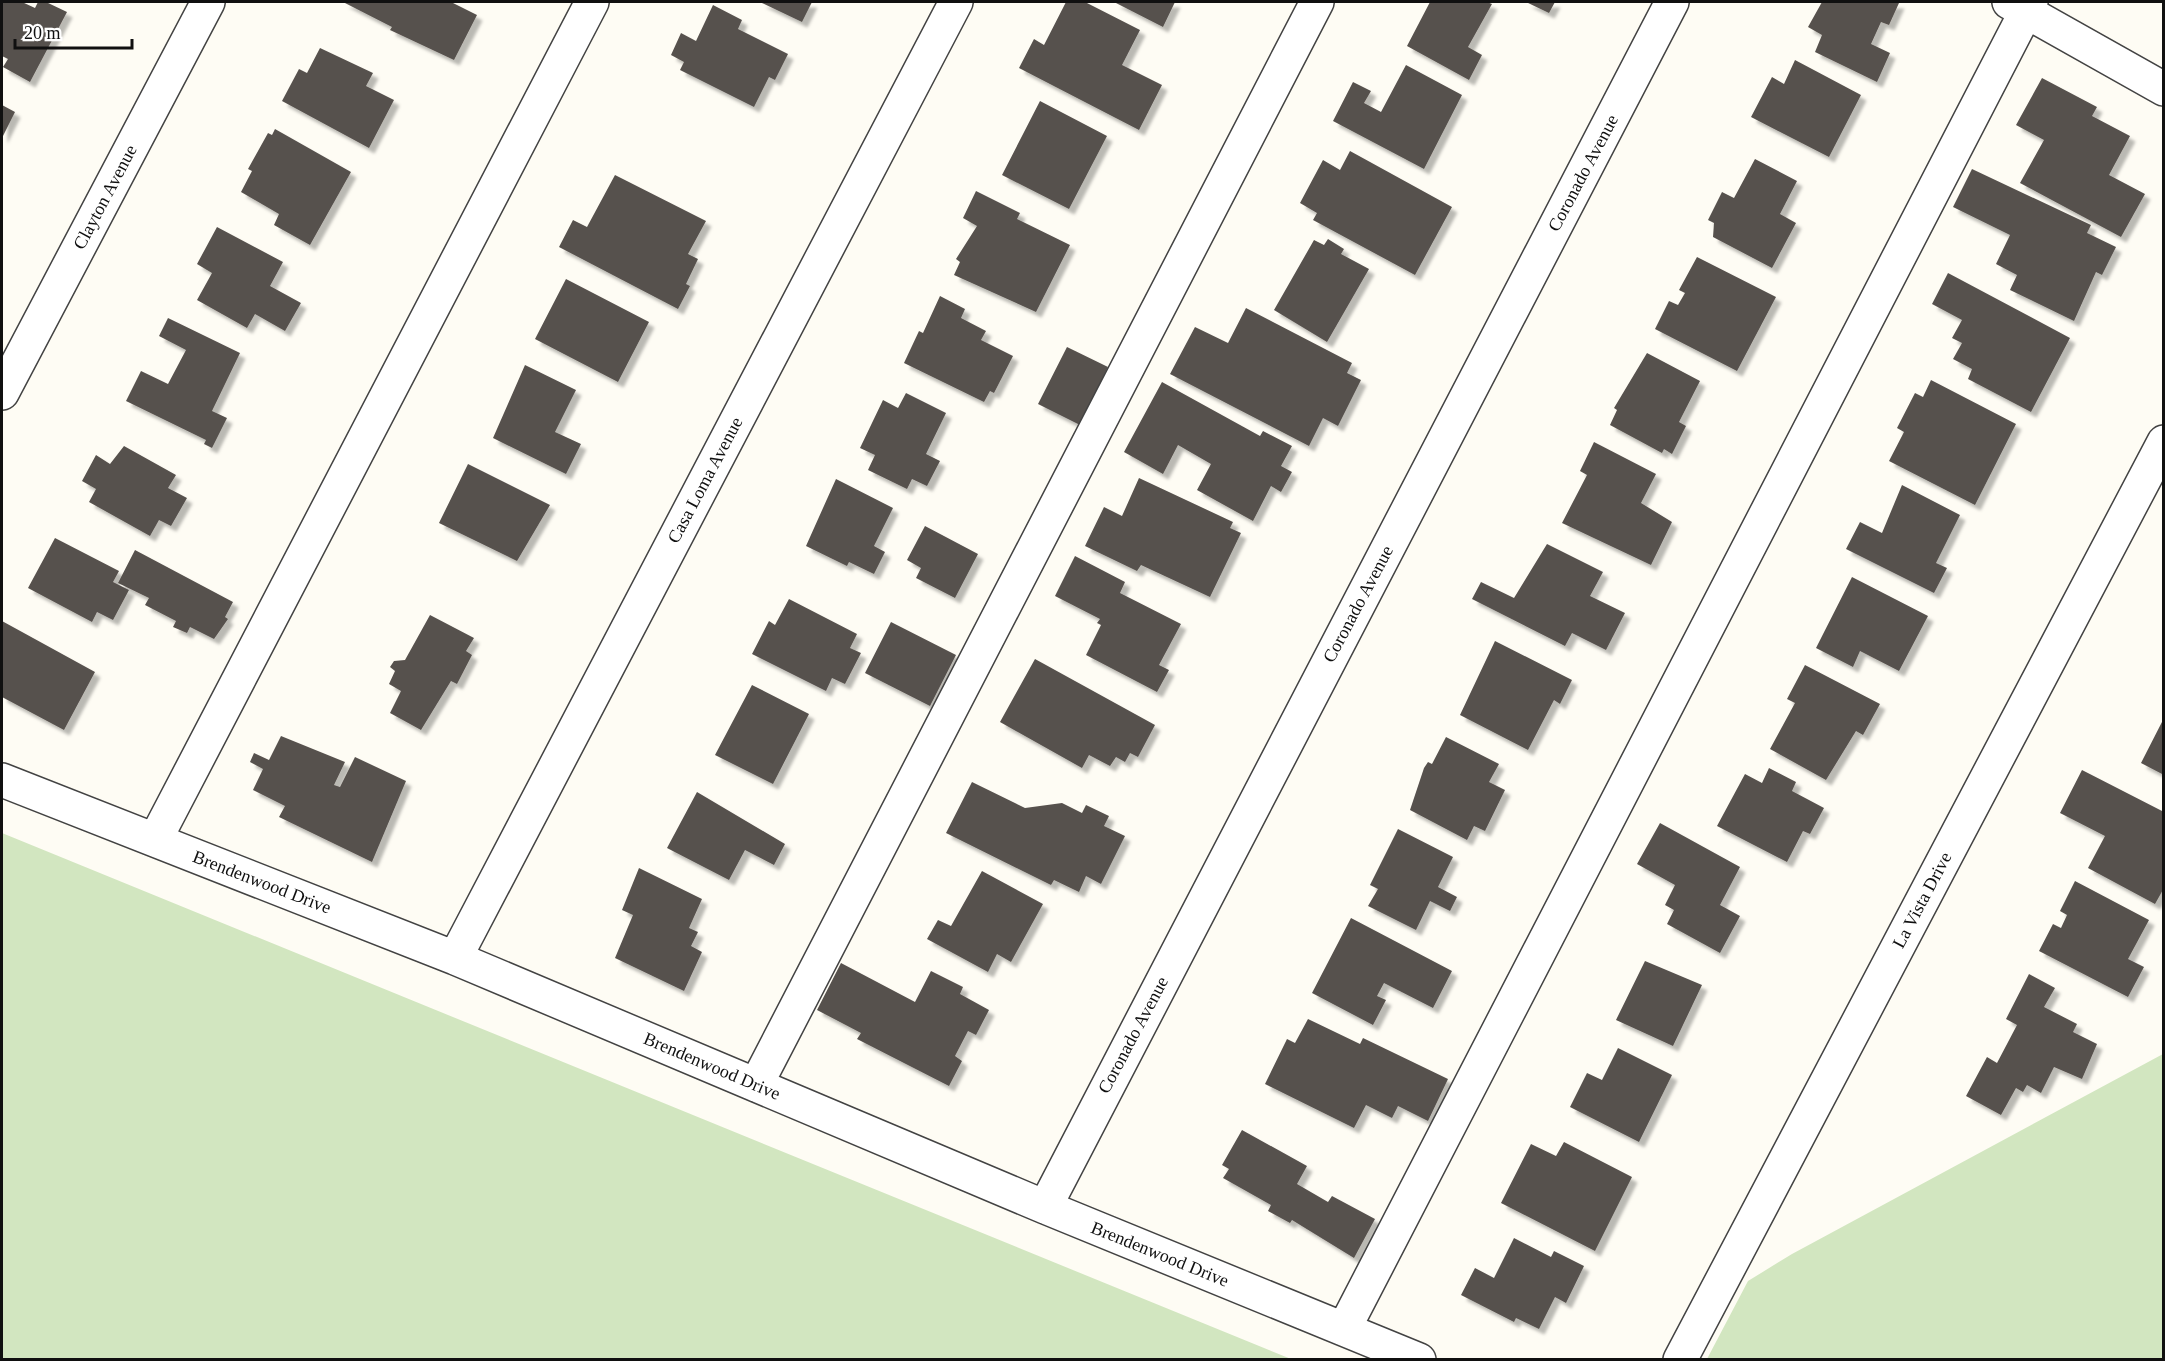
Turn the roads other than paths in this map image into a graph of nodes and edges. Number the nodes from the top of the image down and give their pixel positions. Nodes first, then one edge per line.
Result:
1 (208, 2) edge
2 (592, 2) edge
3 (956, 2) edge
4 (1317, 2) edge
5 (1672, 2) edge
6 (2022, 4) edge
7 (2163, 89) edge
8 (2, 393) edge
9 (2163, 442) edge
10 (2, 780) edge
11 (155, 840) junction
12 (454, 958) junction
13 (756, 1085) junction
14 (1045, 1206) junction
15 (1344, 1329) junction
16 (1419, 1359) edge
17 (1680, 1359) edge

1 - 8 street, Clayton Avenue
2 - 11 street
3 - 12 street, Casa Loma Avenue
4 - 13 street
5 - 14 street, Coronado Avenue
6 - 7 street
6 - 15 street
9 - 17 street, La Vista Drive
10 - 11 street, Brendenwood Drive
11 - 12 street, Brendenwood Drive
12 - 13 street, Brendenwood Drive
13 - 14 street, Brendenwood Drive
14 - 15 street, Brendenwood Drive
15 - 16 street, Brendenwood Drive

